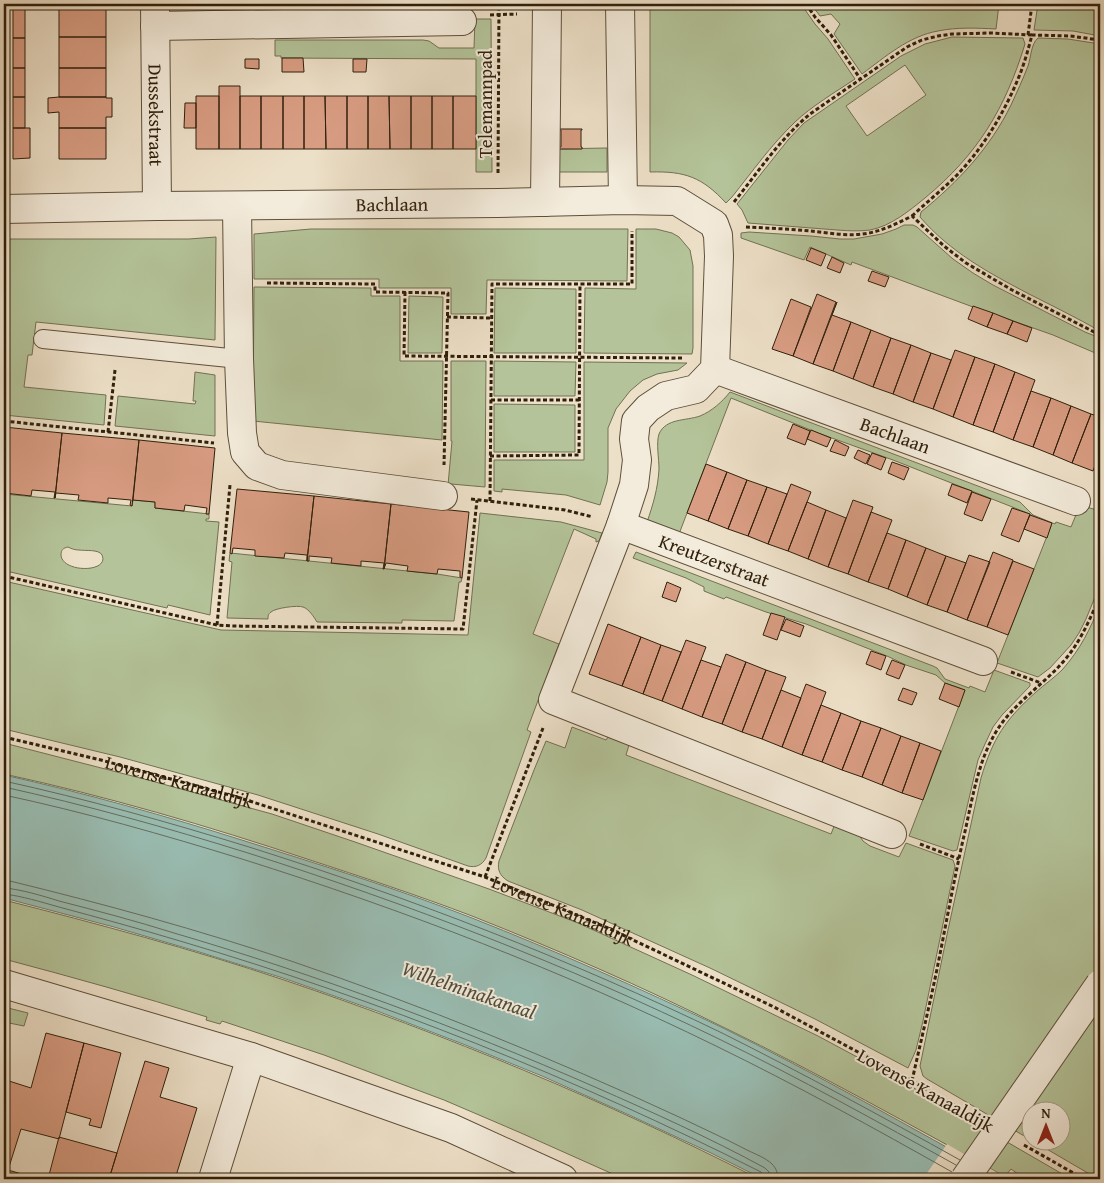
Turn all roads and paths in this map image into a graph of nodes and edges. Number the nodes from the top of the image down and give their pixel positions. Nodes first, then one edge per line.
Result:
1 (8, 4) edge
2 (499, 4) edge
3 (620, 4) edge
4 (806, 4) edge
5 (1032, 4) edge
6 (547, 9) edge
7 (499, 14) junction
8 (155, 15) edge
9 (462, 21) joint
10 (1030, 35) junction
11 (1100, 40) edge
12 (861, 80) junction
13 (628, 200) junction
14 (545, 202) junction
15 (498, 204) junction
16 (157, 206) junction
17 (237, 206) junction
18 (6, 209) edge
19 (912, 216) junction
20 (716, 229) junction
21 (239, 283) junction
22 (580, 284) junction
23 (405, 292) junction
24 (447, 317) junction
25 (491, 318) junction
26 (1100, 335) edge
27 (43, 339) dead end
28 (117, 346) junction
29 (447, 357) junction
30 (491, 357) junction
31 (580, 358) junction
32 (239, 359) junction
33 (716, 364) junction
34 (491, 400) junction
35 (580, 400) junction
36 (4, 420) edge
37 (108, 432) junction
38 (245, 452) junction
39 (490, 456) junction
40 (443, 496) junction
41 (477, 500) junction
42 (490, 501) junction
43 (1076, 501) dead end
44 (620, 526) junction
45 (4, 576) edge
46 (1100, 596) edge
47 (217, 625) junction
48 (983, 661) dead end
49 (553, 700) junction
50 (4, 737) edge
51 (892, 834) joint
52 (959, 859) junction
53 (485, 876) junction
54 (4, 984) edge
55 (1100, 984) edge
56 (250, 1056) junction
57 (912, 1081) junction
58 (981, 1120) dead end
59 (1033, 1150) edge
60 (213, 1179) edge
61 (563, 1179) edge
62 (965, 1179) edge
63 (1084, 1179) edge

1 - 18 path
2 - 7 path, Telemannpad
3 - 13 street
4 - 12 path
5 - 10 path
6 - 7 path
6 - 14 street
7 - 9 path
7 - 15 path, Telemannpad
8 - 9 street, Dussekstraat
8 - 16 street, Dussekstraat
10 - 11 path
10 - 12 path
10 - 19 path
12 - 20 path
13 - 14 street, Bachlaan
13 - 20 street, Bachlaan
13 - 22 path
14 - 15 street, Bachlaan
15 - 17 street, Bachlaan
16 - 17 street, Bachlaan
16 - 18 street, Bachlaan
17 - 21 street
19 - 20 path
19 - 26 path
20 - 33 street
21 - 23 path
21 - 32 street
22 - 25 path
22 - 31 path
23 - 24 path
23 - 29 path
24 - 25 path
24 - 29 path
25 - 30 path
27 - 28 lane
28 - 32 lane
28 - 37 path
29 - 30 path
29 - 40 path
30 - 31 path
30 - 34 path
31 - 33 path
31 - 35 path
32 - 38 street
33 - 43 street, Bachlaan
33 - 44 street
34 - 35 path
34 - 39 path
35 - 39 path
36 - 37 path
37 - 38 path
38 - 40 street
38 - 47 path
39 - 42 path
40 - 41 path
41 - 42 path
41 - 47 path
42 - 44 path
44 - 48 street, Kreutzerstraat
44 - 49 street
45 - 47 path
46 - 52 path
49 - 51 street
49 - 53 path
50 - 53 path, Lovense Kanaaldijk
51 - 52 path
52 - 57 path
53 - 57 path, Lovense Kanaaldijk
54 - 56 street
55 - 62 street, bridge
56 - 60 street
56 - 61 street
57 - 58 path, Lovense Kanaaldijk
59 - 63 path

